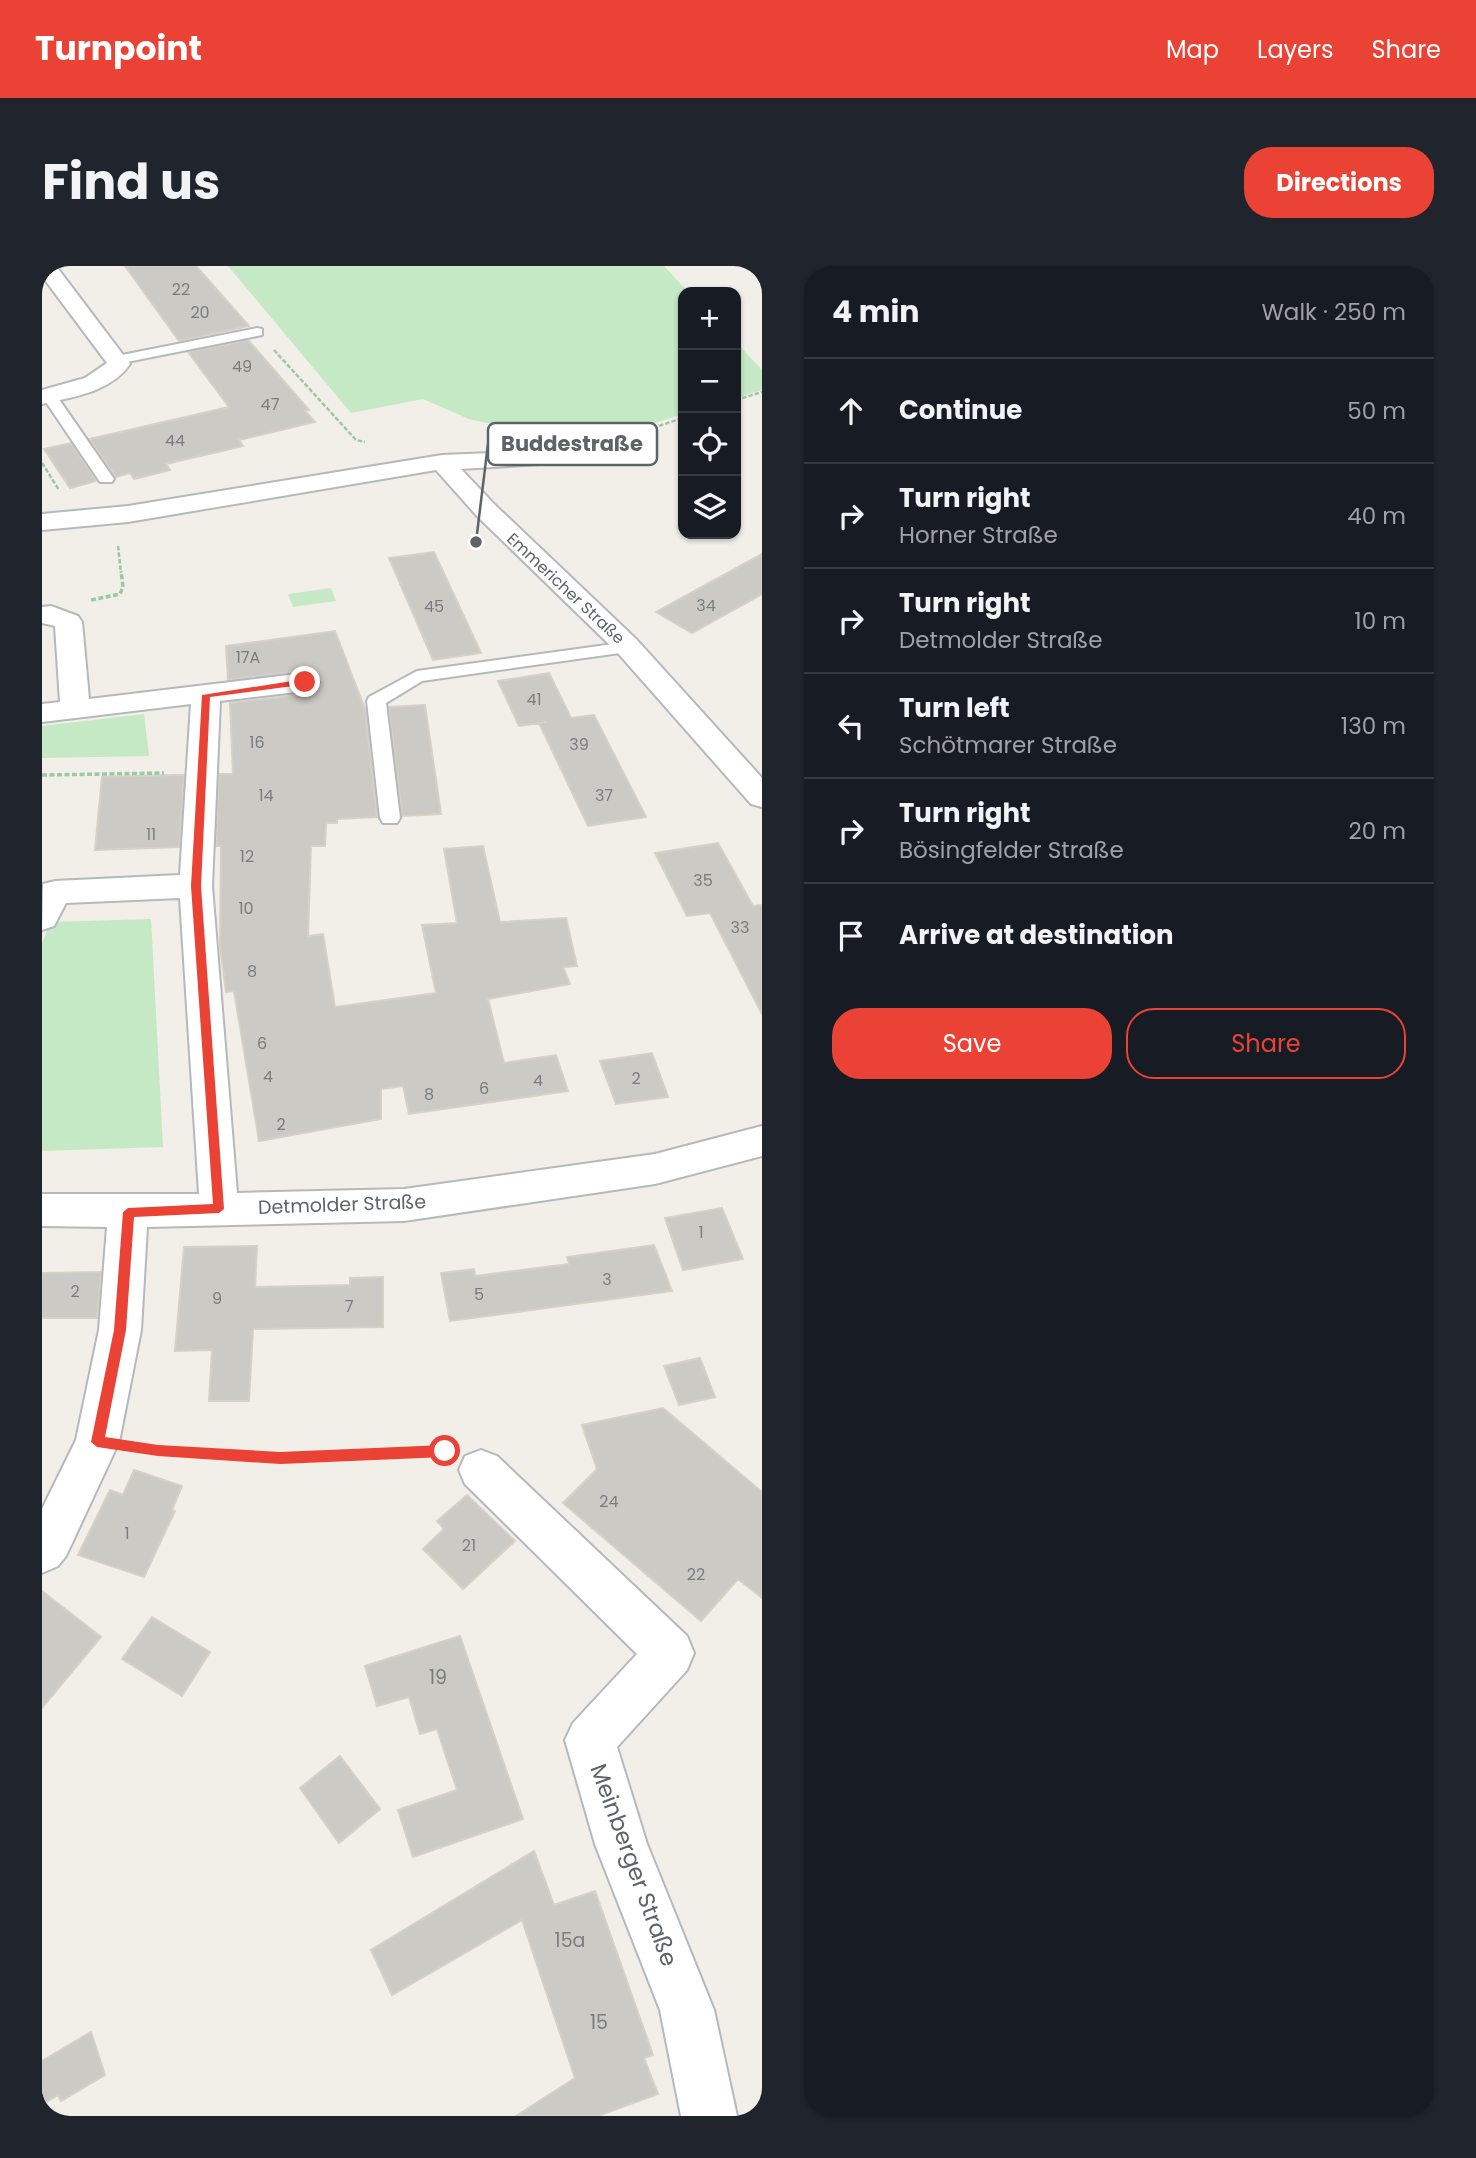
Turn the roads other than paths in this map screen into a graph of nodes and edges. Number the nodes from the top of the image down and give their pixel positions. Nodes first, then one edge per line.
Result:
1 (46, 273) edge
2 (257, 332) road end
3 (117, 360) junction
4 (46, 396) edge
5 (562, 457) road end
6 (442, 462) junction
7 (106, 479) dead end
8 (42, 522) edge
9 (55, 619) edge
10 (628, 647) junction
11 (305, 682) dead end
12 (206, 695) junction
13 (75, 709) junction
14 (42, 713) edge
15 (762, 797) edge
16 (390, 818) dead end
17 (196, 886) junction
18 (42, 918) edge
19 (762, 1141) edge
20 (219, 1209) junction
21 (42, 1210) edge
22 (128, 1212) junction
23 (481, 1469) road end
24 (42, 1551) edge
25 (709, 2116) edge

1 - 3 street
2 - 3 lane
3 - 4 street
4 - 7 lane
5 - 6 street
6 - 8 street
6 - 10 street, Emmericher Straße
9 - 13 street
10 - 15 street, Emmericher Straße
10 - 16 lane
11 - 12 street
12 - 13 street
12 - 17 street
13 - 14 street
17 - 18 street
17 - 20 street
19 - 20 street, Detmolder Straße
20 - 22 street, Detmolder Straße
21 - 22 street, Detmolder Straße
22 - 24 street
23 - 25 street, Meinberger Straße

